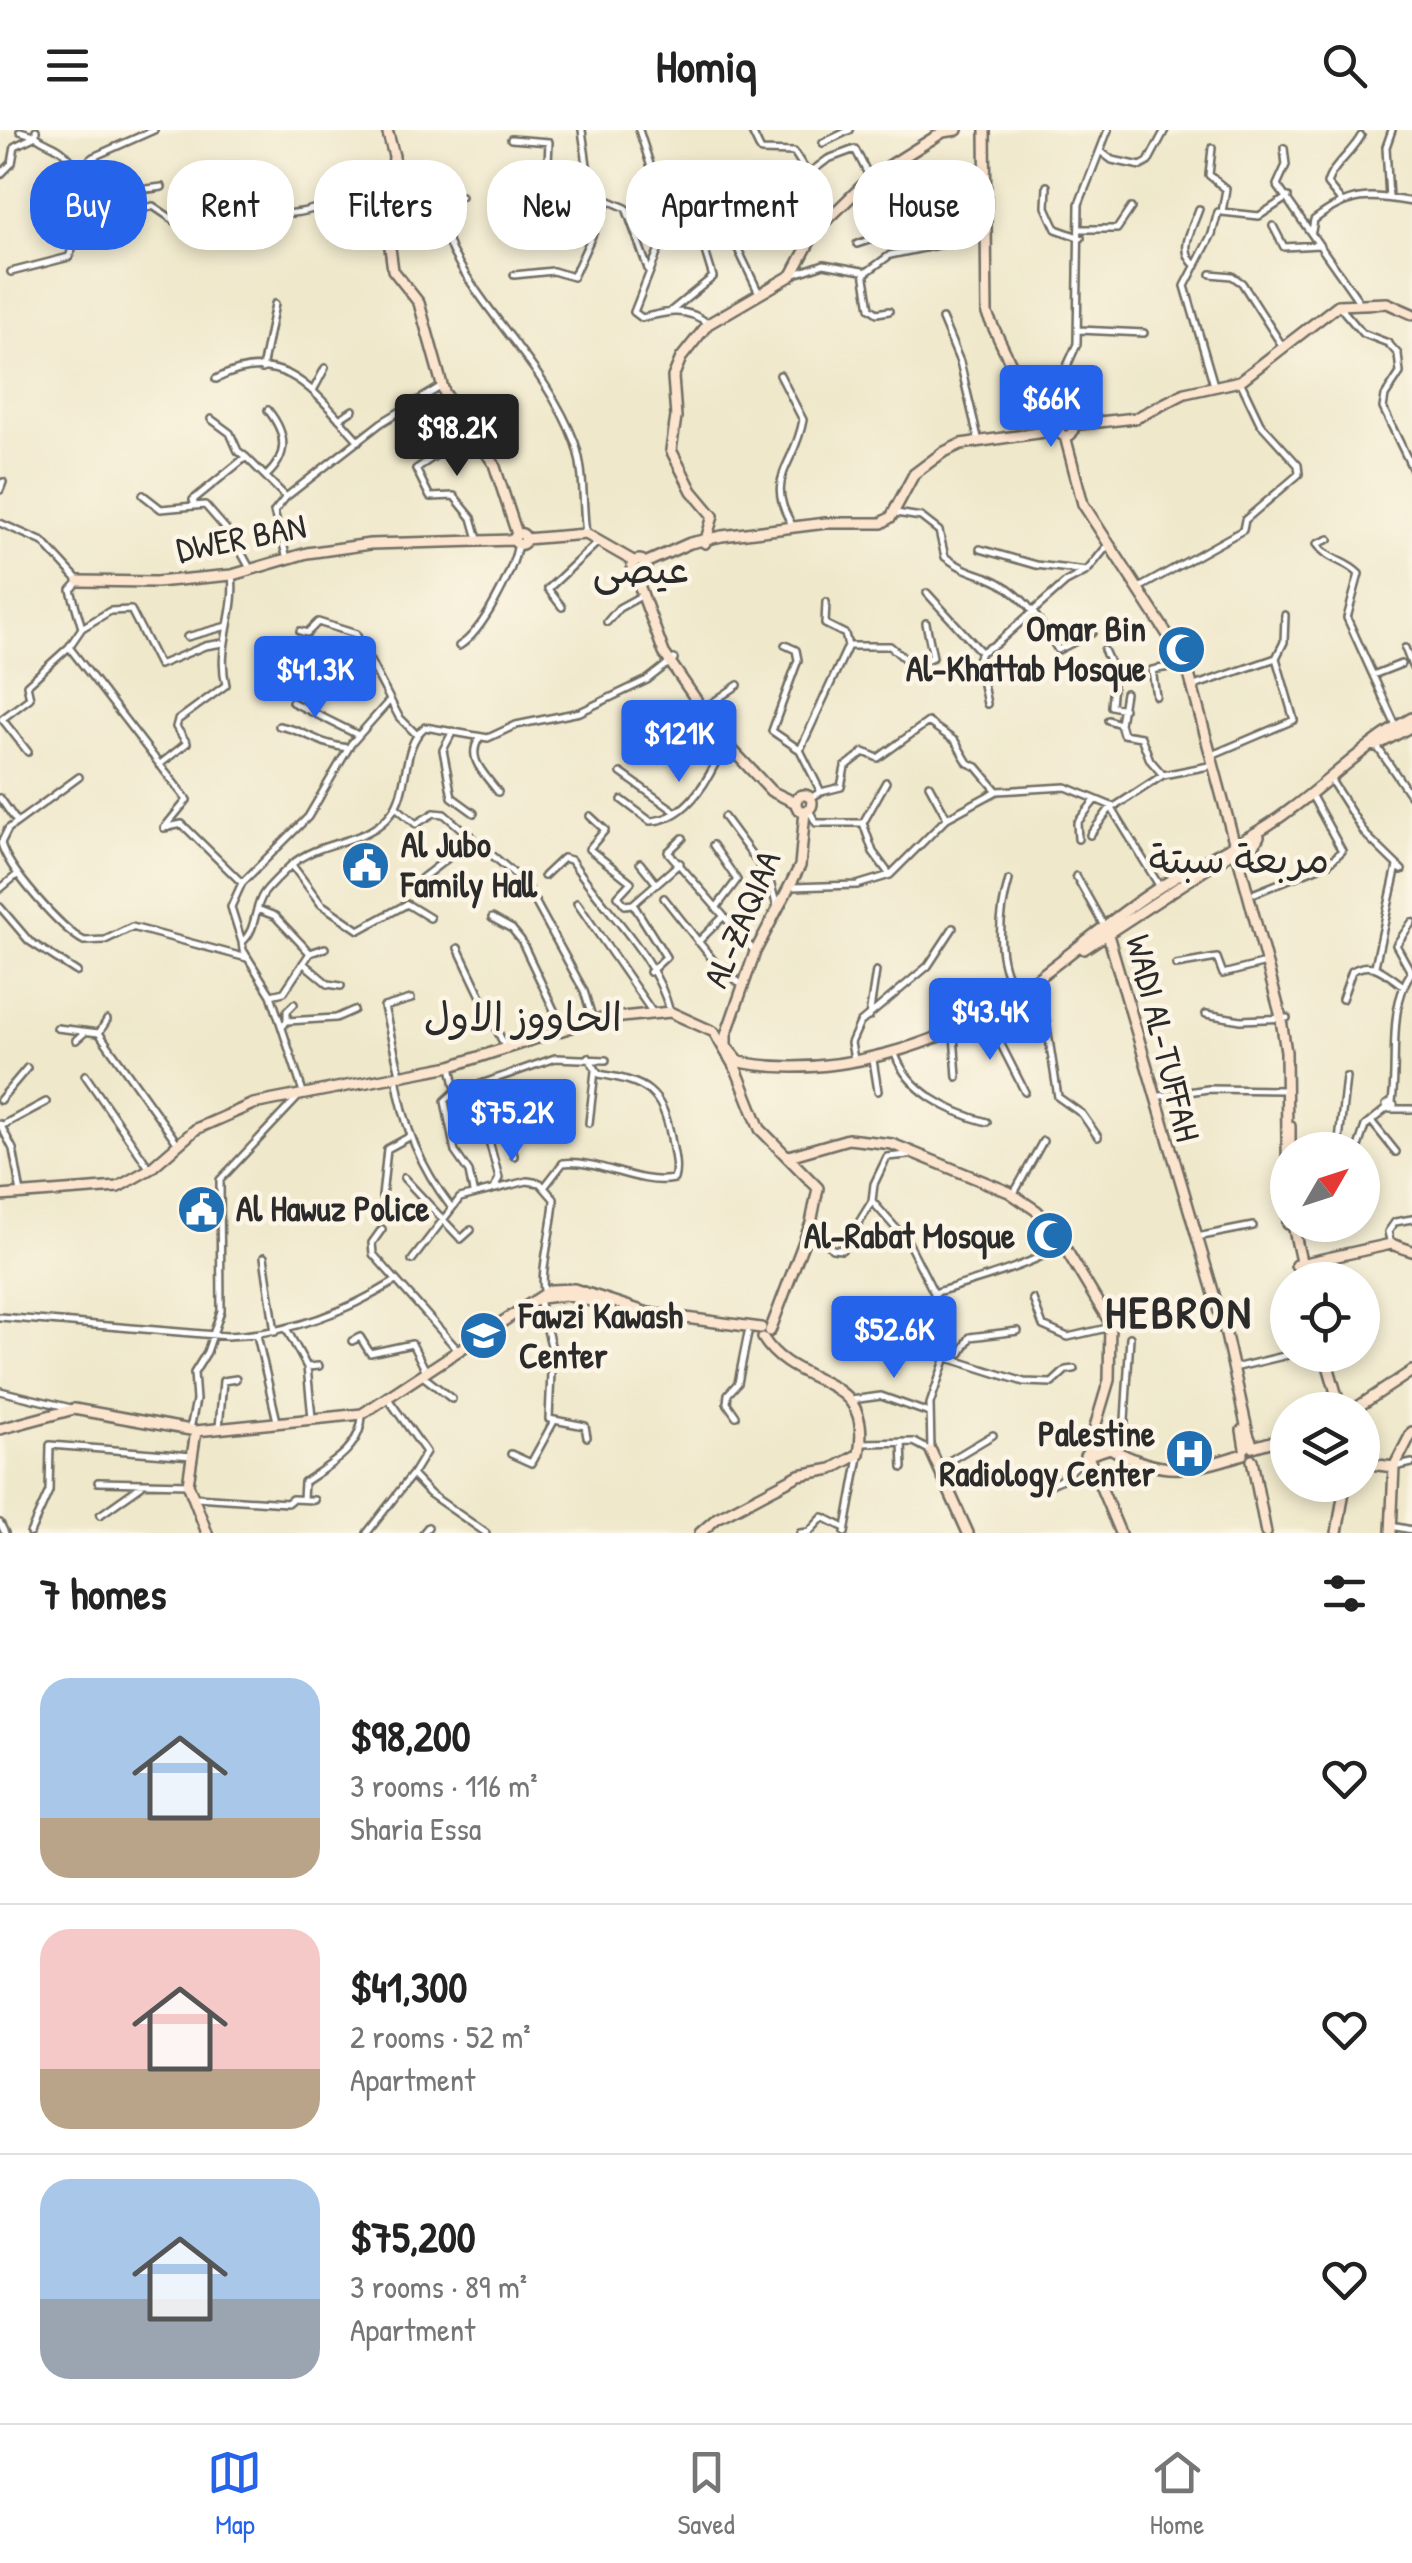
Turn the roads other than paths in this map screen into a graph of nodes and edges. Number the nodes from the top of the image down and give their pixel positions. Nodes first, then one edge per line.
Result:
1 (154, 130) edge
2 (388, 130) edge
3 (582, 130) edge
4 (639, 130) edge
5 (751, 130) edge
6 (850, 130) edge
7 (957, 130) edge
8 (987, 130) edge
9 (1108, 130) edge
10 (1166, 130) edge
11 (1392, 130) edge
12 (20, 131) edge
13 (942, 131) edge
14 (36, 133) edge
15 (1361, 136) dead end
16 (511, 139) dead end
17 (822, 143) dead end
18 (1212, 148) dead end
19 (1284, 148) dead end
20 (1100, 151) junction
21 (72, 160) edge
22 (89, 160) edge
23 (394, 160) edge
24 (548, 160) edge
25 (586, 160) edge
26 (863, 160) edge
27 (898, 160) edge
28 (988, 160) edge
29 (0, 175) edge
30 (1046, 186) dead end
31 (162, 188) dead end
32 (147, 189) edge
33 (853, 196) edge
34 (1288, 197) junction
35 (1389, 198) junction
36 (1340, 200) junction
37 (1412, 202) edge
38 (607, 203) joint
39 (1131, 208) dead end
40 (314, 209) edge
41 (1200, 209) dead end
42 (1218, 212) dead end
43 (833, 217) edge
44 (1273, 226) dead end
45 (1081, 228) junction
46 (1312, 232) junction
47 (1081, 238) junction
48 (1319, 244) junction
49 (392, 250) edge
50 (452, 250) edge
51 (705, 250) edge
52 (738, 250) edge
53 (805, 250) edge
54 (907, 250) edge
55 (989, 250) edge
56 (1196, 266) junction
57 (11, 272) dead end
58 (649, 272) junction
59 (864, 272) junction
60 (514, 274) dead end
61 (1210, 274) dead end
62 (792, 275) junction
63 (758, 291) junction
64 (1358, 300) junction
65 (275, 304) dead end
66 (1338, 305) junction
67 (671, 311) junction
68 (889, 311) dead end
69 (1412, 314) edge
70 (942, 319) dead end
71 (708, 324) junction
72 (1078, 330) junction
73 (1144, 334) dead end
74 (1283, 346) junction
75 (325, 368) dead end
76 (262, 369) junction
77 (780, 375) dead end
78 (216, 379) dead end
79 (1240, 381) junction
80 (442, 386) junction
81 (1215, 388) junction
82 (314, 389) junction
83 (268, 410) dead end
84 (353, 410) dead end
85 (1046, 411) junction
86 (211, 419) dead end
87 (339, 420) junction
88 (1066, 430) junction
89 (470, 432) junction
90 (359, 441) junction
91 (979, 442) junction
92 (246, 456) junction
93 (1412, 468) edge
94 (266, 476) junction
95 (3, 482) dead end
96 (0, 490) edge
97 (143, 495) dead end
98 (286, 497) junction
99 (195, 506) junction
100 (896, 513) junction
101 (0, 523) edge
102 (795, 528) junction
103 (586, 534) junction
104 (519, 539) junction
105 (1329, 539) dead end
106 (599, 541) junction
107 (706, 541) junction
108 (478, 542) junction
109 (1110, 543) junction
110 (980, 549) dead end
111 (287, 558) junction
112 (641, 568) junction
113 (250, 570) junction
114 (1087, 571) junction
115 (232, 576) junction
116 (79, 580) junction
117 (1138, 588) junction
118 (927, 592) dead end
119 (641, 596) junction
120 (826, 602) dead end
121 (562, 607) dead end
122 (1033, 610) junction
123 (1285, 616) dead end
124 (607, 622) dead end
125 (926, 623) dead end
126 (226, 626) junction
127 (82, 628) junction
128 (300, 631) dead end
129 (1092, 634) dead end
130 (187, 637) dead end
131 (223, 643) junction
132 (785, 645) dead end
133 (459, 646) dead end
134 (848, 646) junction
135 (69, 647) junction
136 (1405, 648) dead end
137 (1104, 650) dead end
138 (981, 652) junction
139 (1276, 658) junction
140 (671, 661) junction
141 (1186, 664) junction
142 (1401, 664) dead end
143 (1412, 666) edge
144 (1373, 675) junction
145 (738, 685) dead end
146 (1196, 685) junction
147 (1125, 693) dead end
148 (1156, 696) dead end
149 (390, 700) junction
150 (292, 702) dead end
151 (988, 704) dead end
152 (709, 705) junction
153 (1124, 709) junction
154 (1412, 718) edge
155 (1108, 720) dead end
156 (1120, 724) junction
157 (280, 726) dead end
158 (1396, 726) junction
159 (1412, 726) edge
160 (453, 732) junction
161 (358, 734) junction
162 (416, 735) junction
163 (479, 739) junction
164 (724, 742) junction
165 (1376, 745) junction
166 (348, 748) junction
167 (800, 750) junction
168 (28, 752) dead end
169 (1214, 761) junction
170 (158, 766) junction
171 (621, 773) dead end
172 (1163, 775) junction
173 (80, 777) dead end
174 (886, 782) dead end
175 (1332, 782) junction
176 (929, 786) dead end
177 (498, 792) dead end
178 (821, 792) junction
179 (997, 792) junction
180 (1410, 796) edge
181 (0, 798) edge
182 (1313, 798) junction
183 (622, 800) dead end
184 (1095, 800) junction
185 (804, 804) junction
186 (1111, 807) junction
187 (396, 808) junction
188 (676, 812) junction
189 (474, 813) dead end
190 (590, 816) dead end
191 (724, 817) dead end
192 (947, 818) junction
193 (17, 822) junction
194 (863, 823) junction
195 (470, 834) junction
196 (1090, 834) dead end
197 (682, 838) dead end
198 (1078, 839) dead end
199 (1245, 841) junction
200 (713, 845) dead end
201 (1225, 856) junction
202 (2, 857) edge
203 (640, 863) dead end
204 (680, 863) junction
205 (1244, 863) junction
206 (292, 865) junction
207 (18, 874) junction
208 (890, 875) junction
209 (544, 876) dead end
210 (1076, 876) dead end
211 (422, 878) dead end
212 (1009, 880) dead end
213 (242, 883) junction
214 (656, 883) junction
215 (792, 886) junction
216 (0, 889) edge
217 (1164, 889) junction
218 (1255, 893) junction
219 (664, 898) dead end
220 (577, 903) dead end
221 (634, 904) junction
222 (0, 907) edge
223 (716, 908) junction
224 (257, 909) junction
225 (779, 909) junction
226 (430, 918) dead end
227 (492, 918) dead end
228 (722, 918) junction
229 (1412, 922) edge
230 (953, 928) dead end
231 (1106, 931) junction
232 (242, 942) junction
233 (698, 942) junction
234 (1094, 942) junction
235 (1107, 947) junction
236 (325, 948) dead end
237 (458, 948) dead end
238 (755, 952) junction
239 (310, 953) junction
240 (249, 959) junction
241 (1269, 962) junction
242 (304, 964) junction
243 (1176, 965) dead end
244 (1375, 966) junction
245 (77, 972) dead end
246 (650, 972) junction
247 (876, 972) dead end
248 (1412, 972) edge
249 (741, 984) junction
250 (1403, 985) junction
251 (341, 986) dead end
252 (1030, 989) junction
253 (1018, 993) junction
254 (271, 995) junction
255 (1342, 999) dead end
256 (410, 1000) dead end
257 (294, 1004) dead end
258 (354, 1010) dead end
259 (670, 1012) junction
260 (653, 1013) junction
261 (1206, 1014) dead end
262 (869, 1017) junction
263 (987, 1018) junction
264 (1284, 1018) junction
265 (106, 1020) dead end
266 (592, 1020) junction
267 (285, 1024) junction
268 (728, 1027) junction
269 (57, 1028) dead end
270 (563, 1029) junction
271 (714, 1032) junction
272 (84, 1033) junction
273 (99, 1033) junction
274 (954, 1034) junction
275 (76, 1040) dead end
276 (726, 1046) junction
277 (506, 1048) junction
278 (895, 1054) junction
279 (588, 1057) junction
280 (606, 1060) dead end
281 (854, 1060) junction
282 (873, 1060) junction
283 (451, 1066) junction
284 (735, 1067) junction
285 (27, 1068) dead end
286 (595, 1071) junction
287 (84, 1075) dead end
288 (398, 1076) junction
289 (957, 1077) dead end
290 (1346, 1077) dead end
291 (480, 1084) junction
292 (458, 1089) junction
293 (1288, 1090) junction
294 (878, 1091) dead end
295 (303, 1092) junction
296 (1025, 1092) dead end
297 (1152, 1097) junction
298 (0, 1100) edge
299 (46, 1102) dead end
300 (1390, 1106) junction
301 (1412, 1108) edge
302 (1371, 1121) junction
303 (986, 1122) dead end
304 (589, 1123) dead end
305 (0, 1124) edge
306 (1287, 1132) edge
307 (1289, 1132) edge
308 (1340, 1132) edge
309 (1362, 1132) edge
310 (409, 1137) junction
311 (488, 1137) dead end
312 (1098, 1137) dead end
313 (768, 1138) junction
314 (1043, 1140) dead end
315 (178, 1144) junction
316 (808, 1151) junction
317 (1396, 1152) dead end
318 (514, 1156) dead end
319 (912, 1156) junction
320 (791, 1157) junction
321 (802, 1168) junction
322 (150, 1169) junction
323 (404, 1178) dead end
324 (546, 1186) junction
325 (494, 1188) junction
326 (473, 1192) junction
327 (1014, 1194) junction
328 (0, 1196) edge
329 (22, 1196) junction
330 (382, 1197) dead end
331 (872, 1200) junction
332 (451, 1207) junction
333 (1412, 1219) edge
334 (441, 1222) junction
335 (811, 1223) junction
336 (1253, 1226) dead end
337 (382, 1229) dead end
338 (471, 1230) dead end
339 (1194, 1238) junction
340 (1392, 1244) junction
341 (1060, 1248) junction
342 (1412, 1250) edge
343 (264, 1257) dead end
344 (412, 1260) dead end
345 (1308, 1262) edge
346 (394, 1282) junction
347 (934, 1293) junction
348 (542, 1295) junction
349 (1033, 1299) dead end
350 (0, 1317) edge
351 (1107, 1328) junction
352 (287, 1330) junction
353 (1018, 1330) dead end
354 (214, 1332) junction
355 (275, 1332) junction
356 (764, 1332) junction
357 (748, 1333) junction
358 (257, 1335) junction
359 (1130, 1337) dead end
360 (352, 1341) dead end
361 (459, 1352) junction
362 (946, 1355) junction
363 (1270, 1359) edge
364 (319, 1366) dead end
365 (307, 1367) junction
366 (1234, 1368) junction
367 (1074, 1369) dead end
368 (426, 1375) junction
369 (1412, 1375) edge
370 (236, 1380) dead end
371 (0, 1391) edge
372 (1380, 1394) edge
373 (1380, 1397) edge
374 (452, 1399) dead end
375 (389, 1400) junction
376 (851, 1400) junction
377 (74, 1409) junction
378 (929, 1413) junction
379 (362, 1414) junction
380 (736, 1416) dead end
381 (312, 1418) junction
382 (554, 1421) junction
383 (278, 1424) junction
384 (219, 1428) junction
385 (0, 1429) edge
386 (193, 1430) junction
387 (1091, 1432) junction
388 (1412, 1432) edge
389 (993, 1434) dead end
390 (586, 1437) dead end
391 (902, 1442) junction
392 (1270, 1445) edge
393 (1107, 1448) junction
394 (860, 1449) junction
395 (930, 1451) junction
396 (1250, 1452) junction
397 (511, 1454) dead end
398 (192, 1456) junction
399 (1085, 1458) junction
400 (1412, 1464) edge
401 (1380, 1465) edge
402 (1394, 1467) junction
403 (903, 1468) dead end
404 (937, 1468) junction
405 (412, 1475) junction
406 (98, 1482) dead end
407 (188, 1484) junction
408 (140, 1486) junction
409 (1034, 1492) dead end
410 (303, 1500) junction
411 (314, 1500) dead end
412 (1342, 1502) edge
413 (198, 1504) junction
414 (100, 1515) dead end
415 (0, 1523) edge
416 (845, 1530) edge
417 (1391, 1530) edge
418 (1412, 1530) edge
419 (4, 1533) edge
420 (30, 1533) edge
421 (207, 1533) edge
422 (367, 1533) edge
423 (486, 1533) edge
424 (697, 1533) edge
425 (800, 1533) edge
426 (968, 1533) edge
427 (1119, 1533) edge
428 (1266, 1533) edge
429 (1337, 1533) edge

1 - 22 street
2 - 23 street
3 - 25 street
4 - 58 street
5 - 26 street
6 - 17 street
7 - 13 street
8 - 28 street
8 - 85 street
9 - 20 street
10 - 20 street
11 - 35 street
12 - 14 street
13 - 27 street
14 - 21 street
14 - 29 street
15 - 36 street
16 - 24 street
18 - 34 street
19 - 34 street
20 - 45 street
30 - 47 street
31 - 32 street
33 - 43 street
34 - 46 street
35 - 36 street
35 - 37 street
36 - 46 street
38 - 58 street
38 - 60 street
39 - 45 street
40 - 57 street
41 - 56 street
42 - 56 street
44 - 48 street
45 - 47 street
46 - 48 street
47 - 72 street
48 - 64 street
49 - 80 street
50 - 103 street
51 - 67 street
52 - 63 street
53 - 62 street
54 - 59 street
55 - 85 street
56 - 81 street
58 - 67 street
59 - 62 street
59 - 68 street
61 - 74 street
62 - 63 street
63 - 71 street
64 - 66 street
64 - 69 street
65 - 76 street
66 - 74 street
66 - 93 street
67 - 71 street
70 - 91 street
71 - 107 street
72 - 73 street
72 - 85 street
74 - 79 street
75 - 82 street
76 - 78 street
76 - 82 street
77 - 102 street
79 - 81 street
79 - 117 street
80 - 89 street
80 - 90 street
81 - 88 street
82 - 87 street
83 - 94 street
84 - 87 street
85 - 88 street
86 - 92 street
87 - 90 street
88 - 91 street
88 - 109 street
89 - 104 street
89 - 108 street
90 - 98 street
91 - 100 street
92 - 94 street
92 - 99 street
94 - 98 street
95 - 96 street
97 - 99 street
98 - 111 street
99 - 113 street
100 - 102 street
100 - 122 street
101 - 116 street
102 - 107 street
103 - 104 street, DWER BAN
103 - 106 street
104 - 108 street, DWER BAN
104 - 133 street
105 - 144 street
106 - 112 street
106 - 121 street
107 - 112 street
108 - 111 street, DWER BAN
109 - 114 street
109 - 117 street
110 - 114 street
111 - 113 street, DWER BAN
112 - 119 street
112 - 140 street
113 - 115 street, DWER BAN
114 - 122 street
115 - 116 street, DWER BAN
115 - 126 street
116 - 127 street
117 - 141 street
117 - 146 street
118 - 138 street
119 - 124 street
119 - 140 street
120 - 134 street
122 - 129 street
122 - 138 street
123 - 139 street
125 - 134 street
126 - 130 street
126 - 131 street
127 - 131 street
127 - 135 street
128 - 149 street
131 - 170 street
132 - 167 street
134 - 167 street
135 - 168 street
135 - 170 street
136 - 143 street
137 - 153 street
138 - 151 street
139 - 146 street
139 - 169 street
140 - 152 street
140 - 163 street
140 - 164 street
141 - 148 street
141 - 169 street
142 - 144 street
144 - 158 street
145 - 152 street
146 - 169 street
147 - 153 street
149 - 161 street
149 - 162 street
150 - 161 street
152 - 185 street
153 - 156 street
154 - 158 street
155 - 156 street
156 - 172 street
157 - 166 street
158 - 199 street
159 - 165 street
160 - 162 street
160 - 163 street
160 - 189 street
161 - 166 street
162 - 187 street
163 - 177 street
164 - 185 street
164 - 188 street
165 - 175 street
165 - 180 street
166 - 213 street
167 - 178 street
169 - 172 street
169 - 199 street
169 - 199 street
170 - 213 street
171 - 188 street
172 - 186 street
173 - 193 street
174 - 194 street
175 - 182 street
175 - 244 street
176 - 192 street
178 - 179 street
178 - 185 street
179 - 184 street
179 - 192 street
181 - 193 street
182 - 199 street
182 - 218 street
183 - 188 street
184 - 186 street
184 - 198 street
185 - 194 street
185 - 215 street, AL-ZAQIAA
186 - 196 street
186 - 217 street
187 - 195 street
187 - 206 street
190 - 221 street
191 - 225 street
192 - 208 street
193 - 202 street
194 - 208 street
195 - 211 street
195 - 266 street
197 - 204 street
199 - 201 street
199 - 205 street
199 - 205 street
199 - 217 street
200 - 223 street
201 - 205 street
201 - 217 street
202 - 207 street
203 - 214 street
204 - 214 street
204 - 223 street
205 - 218 street
205 - 241 street
206 - 224 street
206 - 226 street
207 - 216 street
207 - 240 street
208 - 215 street
209 - 246 street
210 - 231 street
212 - 253 street
213 - 232 street
214 - 221 street
215 - 225 street, AL-ZAQIAA
217 - 231 street
218 - 264 street
219 - 233 street
220 - 260 street
221 - 246 street
222 - 245 street
223 - 228 street
224 - 232 street
224 - 239 street
225 - 238 street, AL-ZAQIAA
227 - 270 street
228 - 233 street
228 - 238 street
229 - 248 street
230 - 262 street
231 - 234 street
231 - 235 street, WADI AL-TUFFAH
231 - 253 street
231 - 297 street, WADI AL-TUFFAH
232 - 240 street
233 - 249 street
234 - 235 street
234 - 252 street
235 - 396 street, WADI AL-TUFFAH
236 - 239 street
237 - 277 street
238 - 249 street, AL-ZAQIAA
239 - 242 street
240 - 254 street
241 - 243 street
241 - 264 street
242 - 251 street
242 - 254 street
244 - 250 street
244 - 255 street
246 - 259 street
247 - 262 street
248 - 250 street
249 - 268 street, AL-ZAQIAA
250 - 300 street
252 - 263 street
252 - 312 street
253 - 281 street
254 - 267 street
256 - 288 street
257 - 267 street
258 - 267 street
259 - 260 street
259 - 271 street
260 - 266 street
261 - 264 street
262 - 281 street
263 - 274 street
263 - 296 street
264 - 293 street
265 - 273 street
266 - 270 street
267 - 295 street
268 - 271 street
268 - 276 street, AL-ZAQIAA
269 - 272 street
270 - 277 street
271 - 276 street
272 - 273 street
272 - 275 street
273 - 315 street
274 - 278 street
274 - 289 street
276 - 281 street
276 - 284 street
277 - 283 street
278 - 282 street
278 - 303 street
279 - 280 street
279 - 286 street
279 - 291 street
282 - 284 street
282 - 294 street
283 - 288 street
283 - 292 street
284 - 313 street
285 - 298 street
286 - 304 street
286 - 324 street
287 - 322 street
288 - 295 street
288 - 310 street
290 - 308 street
291 - 292 street
291 - 318 street
292 - 326 street
293 - 297 street
293 - 306 street
293 - 307 street
295 - 315 street
295 - 354 street
297 - 339 street, WADI AL-TUFFAH
299 - 305 street
300 - 301 street
300 - 302 street
302 - 309 street
302 - 317 street
305 - 329 street
310 - 330 street
310 - 332 street
311 - 325 street
313 - 316 street
313 - 320 street
314 - 327 street
315 - 322 street
316 - 319 street
316 - 320 street
316 - 321 street
316 - 327 street
319 - 331 street
319 - 341 street
320 - 321 street
321 - 335 street
322 - 329 street
323 - 334 street
324 - 325 street
324 - 348 street
325 - 326 street
326 - 332 street
327 - 387 street
328 - 329 street
331 - 335 street
331 - 347 street
332 - 334 street
333 - 340 street
334 - 338 street
334 - 344 street
335 - 356 street
336 - 339 street
337 - 346 street
339 - 366 street, WADI AL-TUFFAH
340 - 342 street
340 - 345 street
341 - 347 street
341 - 351 street
343 - 355 street
346 - 352 street
346 - 361 street
347 - 362 street
348 - 356 street
348 - 357 street
348 - 361 street
348 - 382 street
349 - 351 street
350 - 354 street
351 - 399 street
352 - 355 street
352 - 365 street
353 - 362 street
354 - 358 street
354 - 386 street
355 - 358 street
356 - 357 street
356 - 376 street
357 - 380 street
358 - 383 street
359 - 393 street
360 - 368 street
361 - 368 street
362 - 367 street
362 - 378 street
363 - 366 street
364 - 365 street
365 - 381 street
366 - 396 street, WADI AL-TUFFAH
368 - 374 street
368 - 375 street
369 - 372 street
369 - 373 street
370 - 384 street
371 - 377 street
375 - 379 street
375 - 405 street
376 - 378 street
376 - 394 street
377 - 385 street
377 - 386 street
378 - 395 street
379 - 381 street
379 - 410 street
381 - 383 street
382 - 390 street
382 - 397 street
383 - 384 street
384 - 386 street
386 - 398 street
387 - 393 street
387 - 399 street
388 - 402 street
389 - 404 street
391 - 394 street
391 - 395 street
391 - 403 street
392 - 396 street
393 - 396 street
393 - 399 street
394 - 416 street
394 - 424 street
395 - 404 street
396 - 428 street
398 - 407 street
398 - 420 street
399 - 409 street
399 - 427 street
400 - 402 street
401 - 402 street
402 - 417 street
404 - 426 street
405 - 422 street
405 - 423 street
406 - 408 street
407 - 408 street
407 - 413 street
408 - 414 street
410 - 411 street
410 - 413 street
412 - 429 street
413 - 421 street
415 - 419 street
416 - 425 street
417 - 418 street

